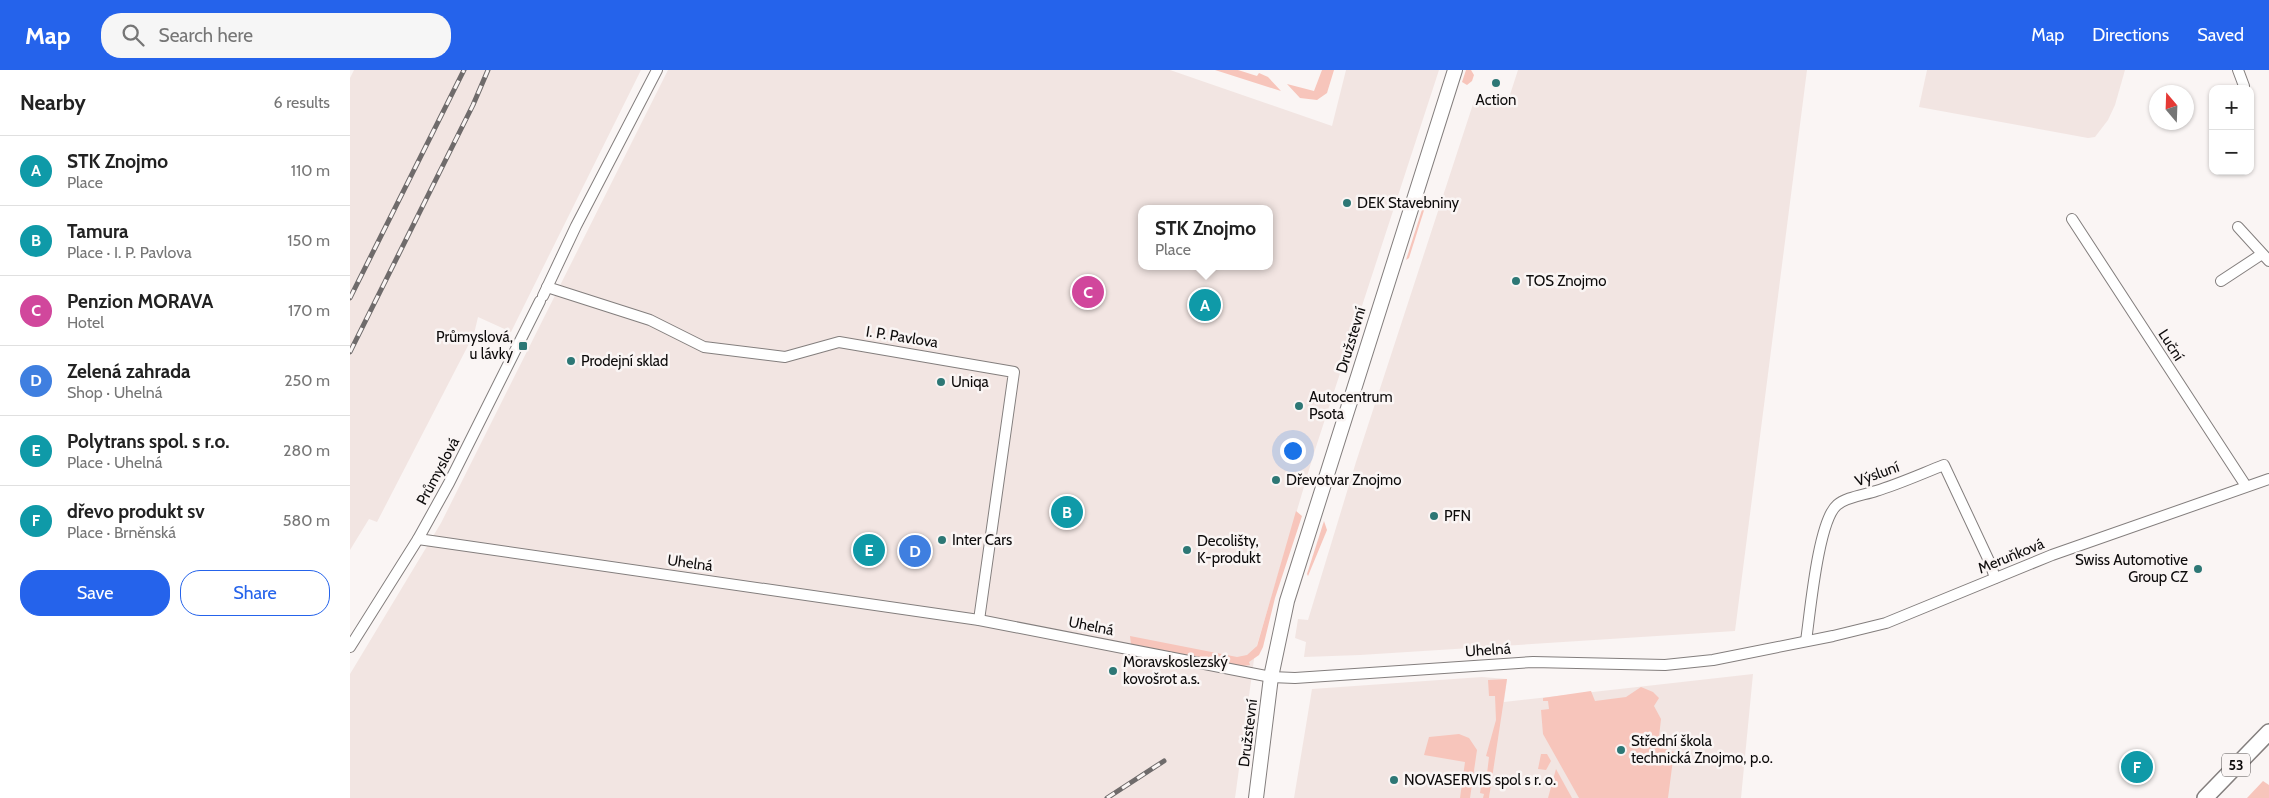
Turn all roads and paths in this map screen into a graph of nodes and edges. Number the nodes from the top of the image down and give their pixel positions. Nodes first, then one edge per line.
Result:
1 (657, 70) edge
2 (1455, 70) edge
3 (2238, 70) edge
4 (2244, 85) edge
5 (2072, 219) dead end
6 (2238, 227) dead end
7 (2266, 258) edge
8 (2221, 281) dead end
9 (543, 295) junction
10 (2269, 479) edge
11 (2246, 486) junction
12 (418, 539) junction
13 (1995, 578) junction
14 (979, 620) junction
15 (1806, 641) junction
16 (350, 647) edge
17 (1761, 651) joint
18 (1271, 678) junction
19 (2269, 732) edge
20 (1256, 798) edge
21 (2204, 798) edge

1 - 9 street, Průmyslová
2 - 18 main road, Družstevní
3 - 4 street
5 - 11 street, Luční
6 - 7 street
7 - 8 street
9 - 12 street, Průmyslová
9 - 14 street, I. P. Pavlova
10 - 11 street, Meruňková
11 - 13 street, Meruňková
12 - 14 street, Uhelná
12 - 16 street, Průmyslová
13 - 15 street, Meruňková
13 - 15 street, Výsluní
14 - 18 street, Uhelná
15 - 17 street, Meruňková
17 - 18 street, Uhelná
18 - 20 main road, Družstevní
19 - 21 main road, 53

